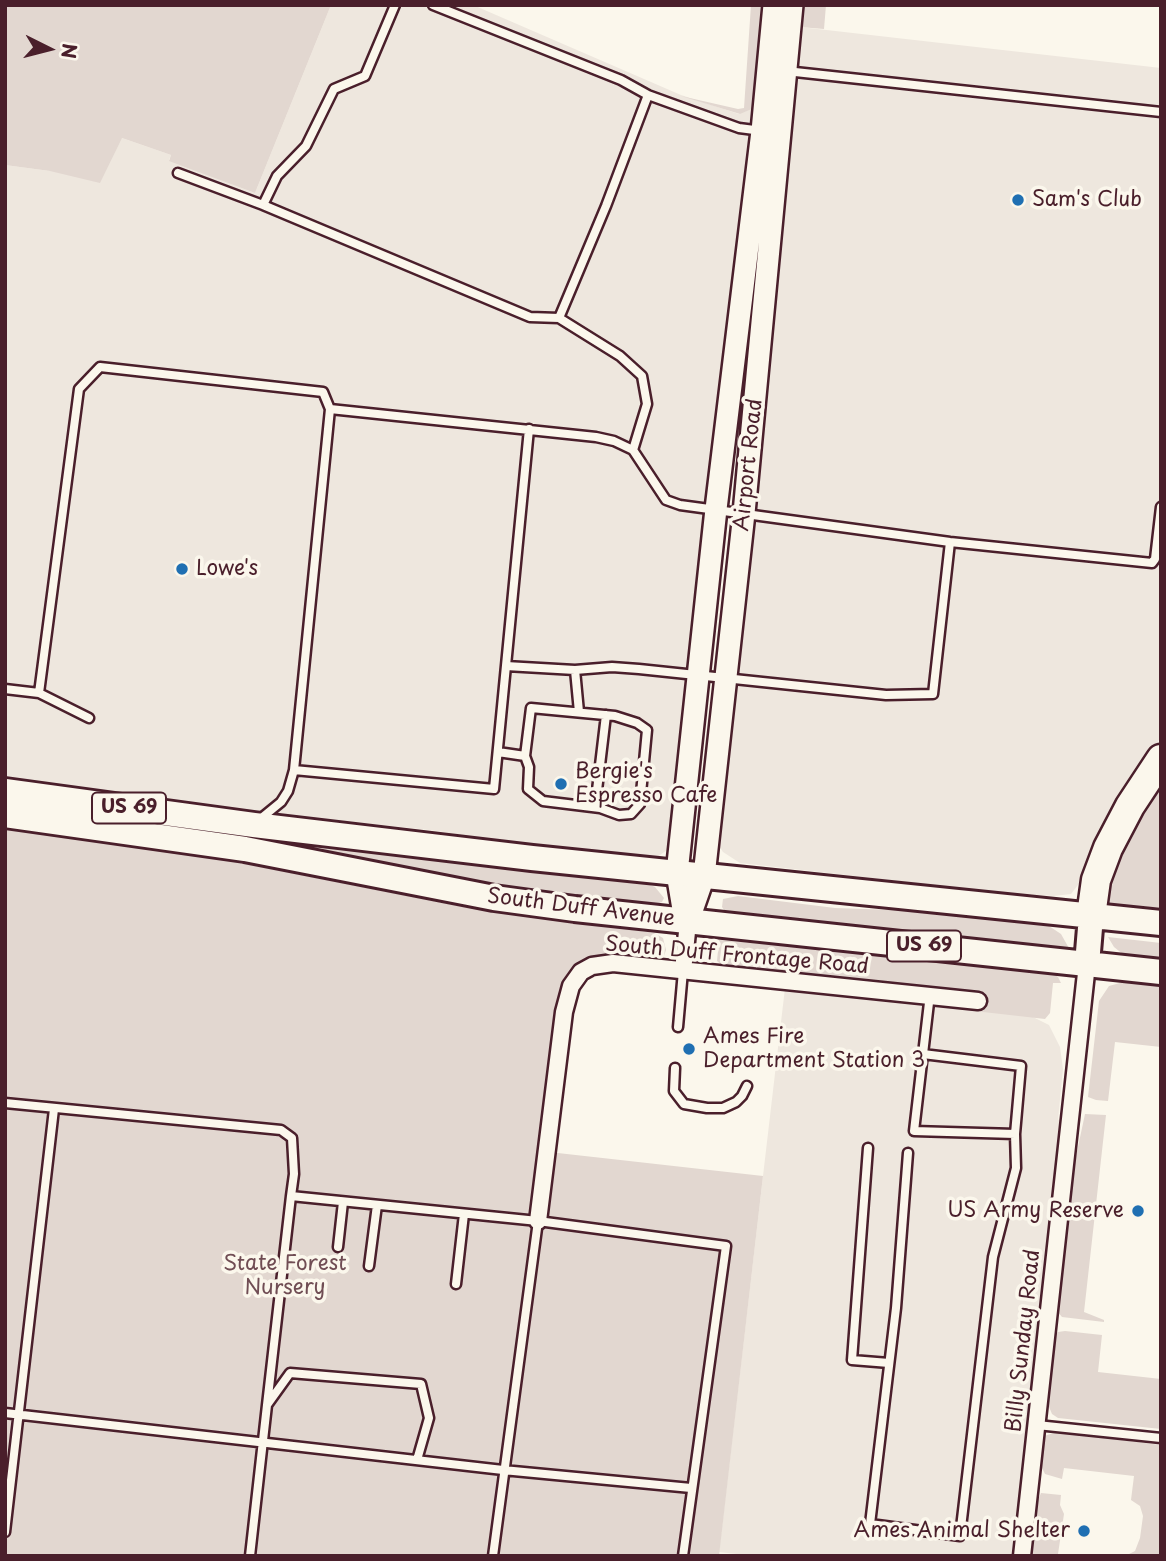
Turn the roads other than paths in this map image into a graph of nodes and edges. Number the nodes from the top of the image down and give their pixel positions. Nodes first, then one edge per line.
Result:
1 (395, 5) edge
2 (433, 5) edge
3 (774, 5) edge
4 (792, 5) edge
5 (786, 71) junction
6 (648, 95) junction
7 (1161, 112) edge
8 (762, 131) junction
9 (178, 173) dead end
10 (263, 205) junction
11 (559, 318) junction
12 (330, 409) junction
13 (529, 429) junction
14 (633, 450) junction
15 (1161, 507) edge
16 (716, 509) junction
17 (744, 513) junction
18 (950, 542) junction
19 (506, 666) junction
20 (575, 670) junction
21 (698, 674) junction
22 (726, 678) junction
23 (5, 689) edge
24 (39, 693) junction
25 (579, 712) junction
26 (607, 715) junction
27 (89, 718) dead end
28 (498, 752) junction
29 (525, 756) junction
30 (1161, 759) edge
31 (294, 770) junction
32 (5, 790) edge
33 (595, 807) junction
34 (5, 815) edge
35 (254, 825) junction
36 (677, 873) junction
37 (704, 876) junction
38 (1091, 916) junction
39 (688, 922) junction
40 (1161, 923) edge
41 (1087, 964) junction
42 (683, 971) junction
43 (1161, 972) edge
44 (930, 994) junction
45 (978, 1001) dead end
46 (678, 1027) dead end
47 (923, 1054) junction
48 (675, 1068) dead end
49 (747, 1086) dead end
50 (5, 1104) edge
51 (54, 1109) junction
52 (1015, 1135) junction
53 (868, 1148) dead end
54 (908, 1153) dead end
55 (291, 1196) junction
56 (343, 1202) junction
57 (377, 1205) junction
58 (464, 1214) junction
59 (538, 1221) junction
60 (338, 1247) dead end
61 (369, 1266) dead end
62 (456, 1284) dead end
63 (889, 1363) junction
64 (267, 1405) junction
65 (5, 1413) edge
66 (19, 1415) junction
67 (1037, 1425) junction
68 (1161, 1438) edge
69 (261, 1443) junction
70 (417, 1460) junction
71 (503, 1470) junction
72 (691, 1488) junction
73 (5, 1532) edge
74 (250, 1556) edge
75 (493, 1556) edge
76 (683, 1556) edge
77 (1022, 1556) edge

1 - 10 lane
2 - 6 lane
3 - 8 main road, Airport Road
4 - 5 main road, Airport Road
5 - 7 lane
5 - 17 main road, Airport Road
6 - 8 lane
6 - 11 lane
8 - 16 main road, Airport Road
9 - 10 lane
10 - 11 lane
11 - 14 lane
12 - 13 lane
12 - 24 lane
12 - 31 lane
13 - 14 lane
13 - 19 lane
14 - 16 lane
15 - 18 lane
16 - 17 lane
16 - 21 main road, Airport Road
17 - 18 lane
17 - 22 main road, Airport Road
18 - 22 lane
19 - 20 lane
19 - 28 lane
20 - 21 lane
20 - 25 lane
21 - 22 lane
21 - 36 main road, Airport Road
22 - 37 main road, Airport Road
23 - 24 lane
24 - 27 lane
25 - 26 lane
25 - 29 lane
26 - 33 lane
26 - 33 lane
28 - 29 lane
28 - 31 lane
29 - 33 lane
30 - 38 highway
31 - 35 lane
32 - 35 main road, South Duff Avenue / US 69
34 - 39 main road, South Duff Avenue / US 69
35 - 36 main road, South Duff Avenue / US 69
36 - 37 main road, South Duff Avenue / US 69
36 - 39 main road, Airport Road
37 - 38 main road, South Duff Avenue / US 69
37 - 39 main road, Airport Road
38 - 40 main road, South Duff Avenue / US 69
38 - 41 main road
39 - 41 main road, South Duff Avenue / US 69
39 - 42 street, Airport Road
41 - 43 main road, South Duff Avenue / US 69
41 - 67 street, Billy Sunday Road
42 - 44 street, South Duff Frontage Road
42 - 46 lane
42 - 59 street, South Duff Frontage Road
44 - 45 street, South Duff Frontage Road
44 - 47 lane
47 - 52 lane
47 - 52 lane
48 - 49 lane
50 - 51 lane
51 - 55 lane
51 - 66 lane
52 - 63 lane
53 - 63 lane
54 - 63 lane
55 - 56 lane
55 - 64 lane
56 - 57 lane
56 - 60 lane
57 - 58 lane
57 - 61 lane
58 - 59 lane
58 - 62 lane
59 - 71 lane
59 - 72 lane
64 - 69 lane
64 - 70 lane
65 - 66 lane
66 - 69 lane
66 - 73 lane
67 - 68 lane
67 - 77 street, Billy Sunday Road
69 - 70 lane
69 - 74 lane
70 - 71 lane
71 - 72 lane
71 - 75 lane
72 - 76 lane

